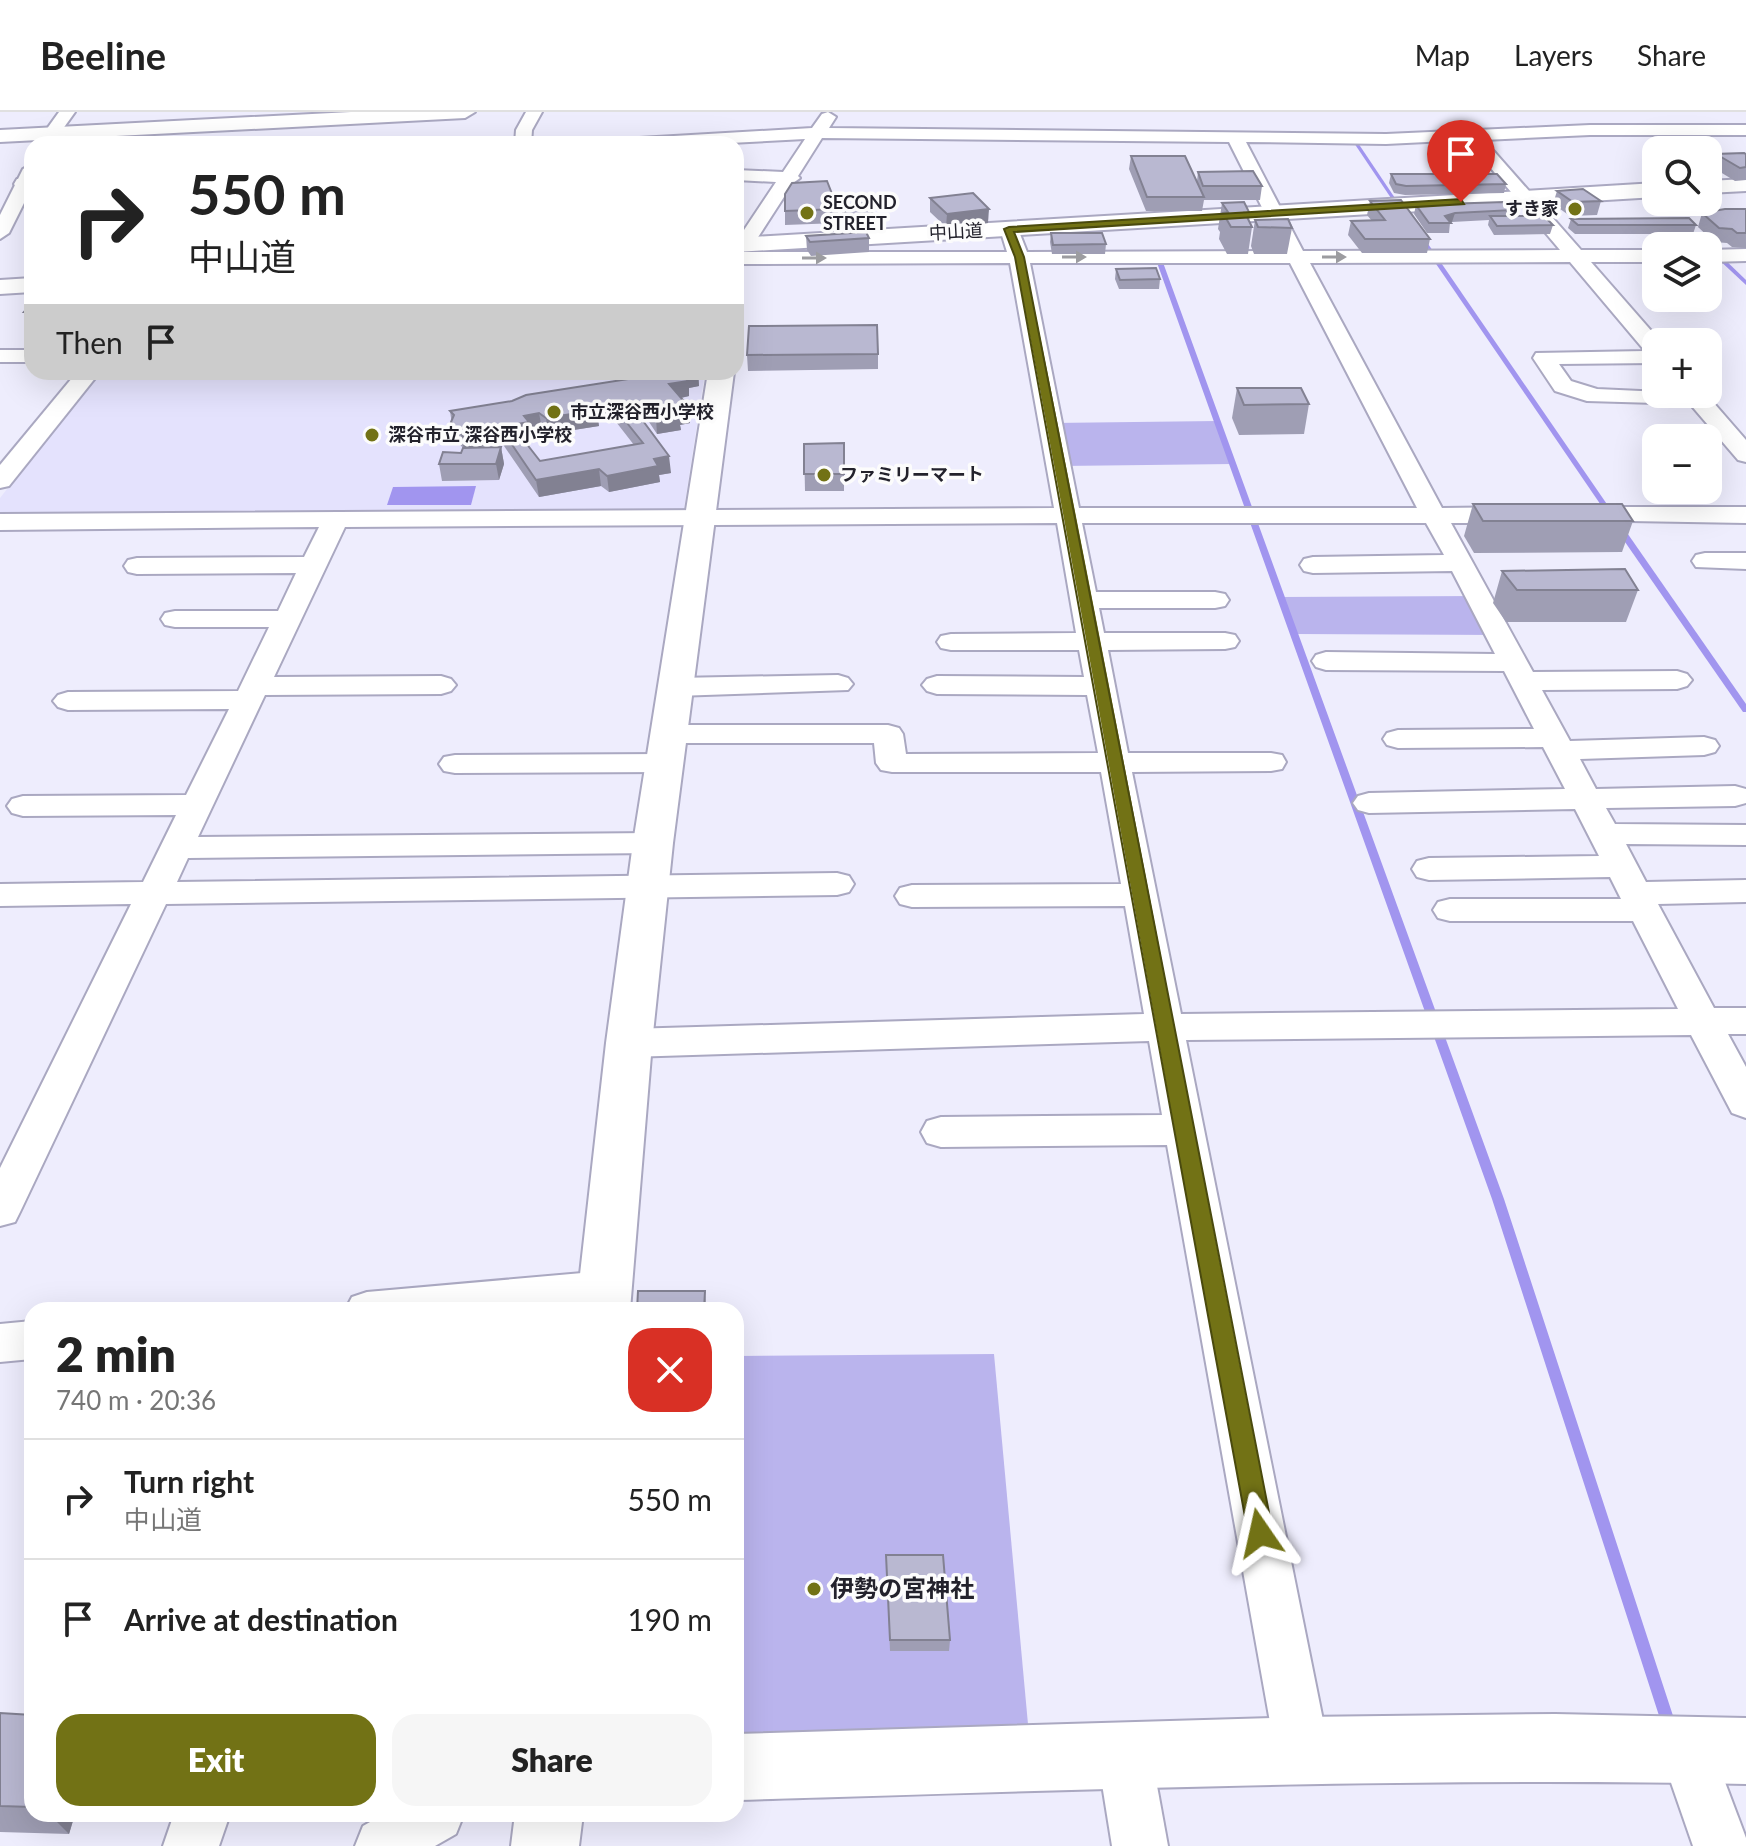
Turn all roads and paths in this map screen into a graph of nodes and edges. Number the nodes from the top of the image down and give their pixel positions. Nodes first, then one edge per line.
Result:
1 (67, 112) edge
2 (465, 112) edge
3 (534, 112) edge
4 (831, 112) edge
5 (349, 116) edge
6 (1694, 129) junction
7 (1746, 130) edge
8 (819, 133) junction
9 (1470, 134) junction
10 (0, 136) edge
11 (48, 136) edge
12 (86, 136) edge
13 (348, 136) edge
14 (524, 136) edge
15 (1704, 136) edge
16 (744, 137) edge
17 (24, 138) edge
18 (1235, 138) junction
19 (744, 175) edge
20 (791, 178) junction
21 (24, 180) edge
22 (1746, 185) edge
23 (0, 186) edge
24 (1722, 186) edge
25 (24, 190) edge
26 (1642, 191) edge
27 (744, 193) edge
28 (780, 195) junction
29 (1524, 198) junction
30 (1275, 213) junction
31 (5, 224) edge
32 (1009, 229) junction
33 (744, 243) edge
34 (744, 251) edge
35 (744, 251) edge
36 (1746, 255) edge
37 (1576, 256) junction
38 (1642, 256) edge
39 (1722, 256) edge
40 (1019, 257) junction
41 (1297, 257) junction
42 (24, 286) edge
43 (0, 287) edge
44 (1642, 334) edge
45 (0, 356) edge
46 (24, 356) edge
47 (1642, 357) edge
48 (82, 380) edge
49 (720, 380) edge
50 (1642, 396) edge
51 (1706, 408) edge
52 (1746, 455) edge
53 (0, 481) edge
54 (1432, 515) junction
55 (1746, 515) edge
56 (701, 516) junction
57 (1071, 516) junction
58 (336, 519) junction
59 (0, 522) edge
60 (1705, 561) dead end
61 (1746, 561) edge
62 (1461, 563) junction
63 (313, 565) junction
64 (1313, 565) dead end
65 (137, 566) dead end
66 (1086, 600) junction
67 (1215, 600) dead end
68 (175, 619) dead end
69 (287, 619) junction
70 (1093, 641) junction
71 (1225, 641) dead end
72 (951, 642) dead end
73 (1326, 661) dead end
74 (1519, 672) junction
75 (1677, 680) dead end
76 (838, 684) dead end
77 (441, 685) dead end
78 (937, 685) dead end
79 (1102, 686) junction
80 (676, 687) junction
81 (252, 693) junction
82 (68, 701) dead end
83 (1398, 739) dead end
84 (1556, 744) junction
85 (1704, 746) dead end
86 (667, 748) junction
87 (1115, 762) junction
88 (1271, 762) dead end
89 (455, 764) dead end
90 (1735, 796) dead end
91 (1585, 798) junction
92 (1369, 803) dead end
93 (197, 805) junction
94 (23, 806) dead end
95 (1604, 834) junction
96 (1746, 835) edge
97 (653, 843) junction
98 (176, 848) junction
99 (1429, 869) dead end
100 (837, 884) dead end
101 (649, 885) junction
102 (1633, 890) junction
103 (1746, 891) edge
104 (0, 895) edge
105 (154, 895) junction
106 (1139, 895) junction
107 (912, 896) dead end
108 (1450, 910) dead end
109 (1703, 1021) junction
110 (1746, 1021) edge
111 (1163, 1027) junction
112 (629, 1043) junction
113 (1746, 1103) edge
114 (1183, 1130) junction
115 (941, 1132) dead end
116 (0, 1210) edge
117 (604, 1299) edge
118 (539, 1302) edge
119 (24, 1341) edge
120 (0, 1343) edge
121 (1692, 1749) edge
122 (1302, 1750) junction
123 (1124, 1753) junction
124 (744, 1767) edge
125 (199, 1822) edge
126 (423, 1822) edge
127 (548, 1822) edge
128 (191, 1846) edge
129 (383, 1846) edge
130 (545, 1846) edge
131 (1140, 1846) edge
132 (1721, 1846) edge

1 - 11 street
2 - 5 main road
3 - 14 street
4 - 8 street
5 - 12 main road
5 - 13 main road
6 - 7 street
6 - 9 street
6 - 15 street
8 - 16 street
8 - 18 street
8 - 20 street
9 - 18 street
9 - 29 street
10 - 17 main road
18 - 30 street
19 - 20 street
20 - 28 street
21 - 23 street
22 - 24 main road
25 - 31 street
26 - 29 main road, 中山道
27 - 28 street
28 - 33 street
29 - 30 main road, 中山道
29 - 37 street
30 - 32 main road, 中山道
30 - 41 street
32 - 34 main road, 中山道
32 - 40 street
35 -> 40 street
36 - 39 street
37 - 38 street
41 -> 37 street
37 - 44 street
40 -> 41 street
40 - 57 street
41 - 54 street
42 - 43 main road
45 - 46 street
47 - 50 street
48 - 53 street
49 - 56 main road
51 - 52 street
54 - 55 street
54 - 57 street
54 - 62 street
56 - 57 street
56 - 58 street
56 - 80 main road
57 - 66 street
58 - 59 street
58 - 63 street
60 - 61 street
62 - 64 street
62 - 74 street
63 - 65 street
63 - 69 street
66 - 67 street
66 - 70 street
68 - 69 street
69 - 81 street
70 - 71 street
70 - 72 street
70 - 79 street
73 - 74 street
74 - 75 street
74 - 84 street
76 - 80 street
77 - 81 street
78 - 79 street
79 - 87 street
80 - 86 main road
81 - 82 street
81 - 93 street
83 - 84 street
84 - 85 street
84 - 91 street
86 - 87 street
86 - 89 street
86 - 97 main road
87 - 88 street
87 - 106 street
90 - 91 street
91 - 92 street
91 - 95 street
93 - 94 street
93 - 98 street
95 - 96 street
95 - 102 street
97 - 98 street
97 - 101 main road
98 - 105 street
99 - 102 street
100 - 101 street
101 - 105 street
101 - 112 main road
102 - 103 street
102 - 108 street
102 - 109 street
104 - 105 street
105 - 116 street
106 - 107 street
106 - 111 street
109 - 110 street
109 - 111 street
109 - 113 street
111 - 112 street
111 - 114 street
112 - 117 main road
114 - 115 street
114 - 122 street
117 - 118 street
119 - 120 street
121 - 122 main road
121 - 132 street
122 - 123 main road
123 - 124 main road
123 - 131 street
125 - 128 street
126 - 129 street
127 - 130 main road

